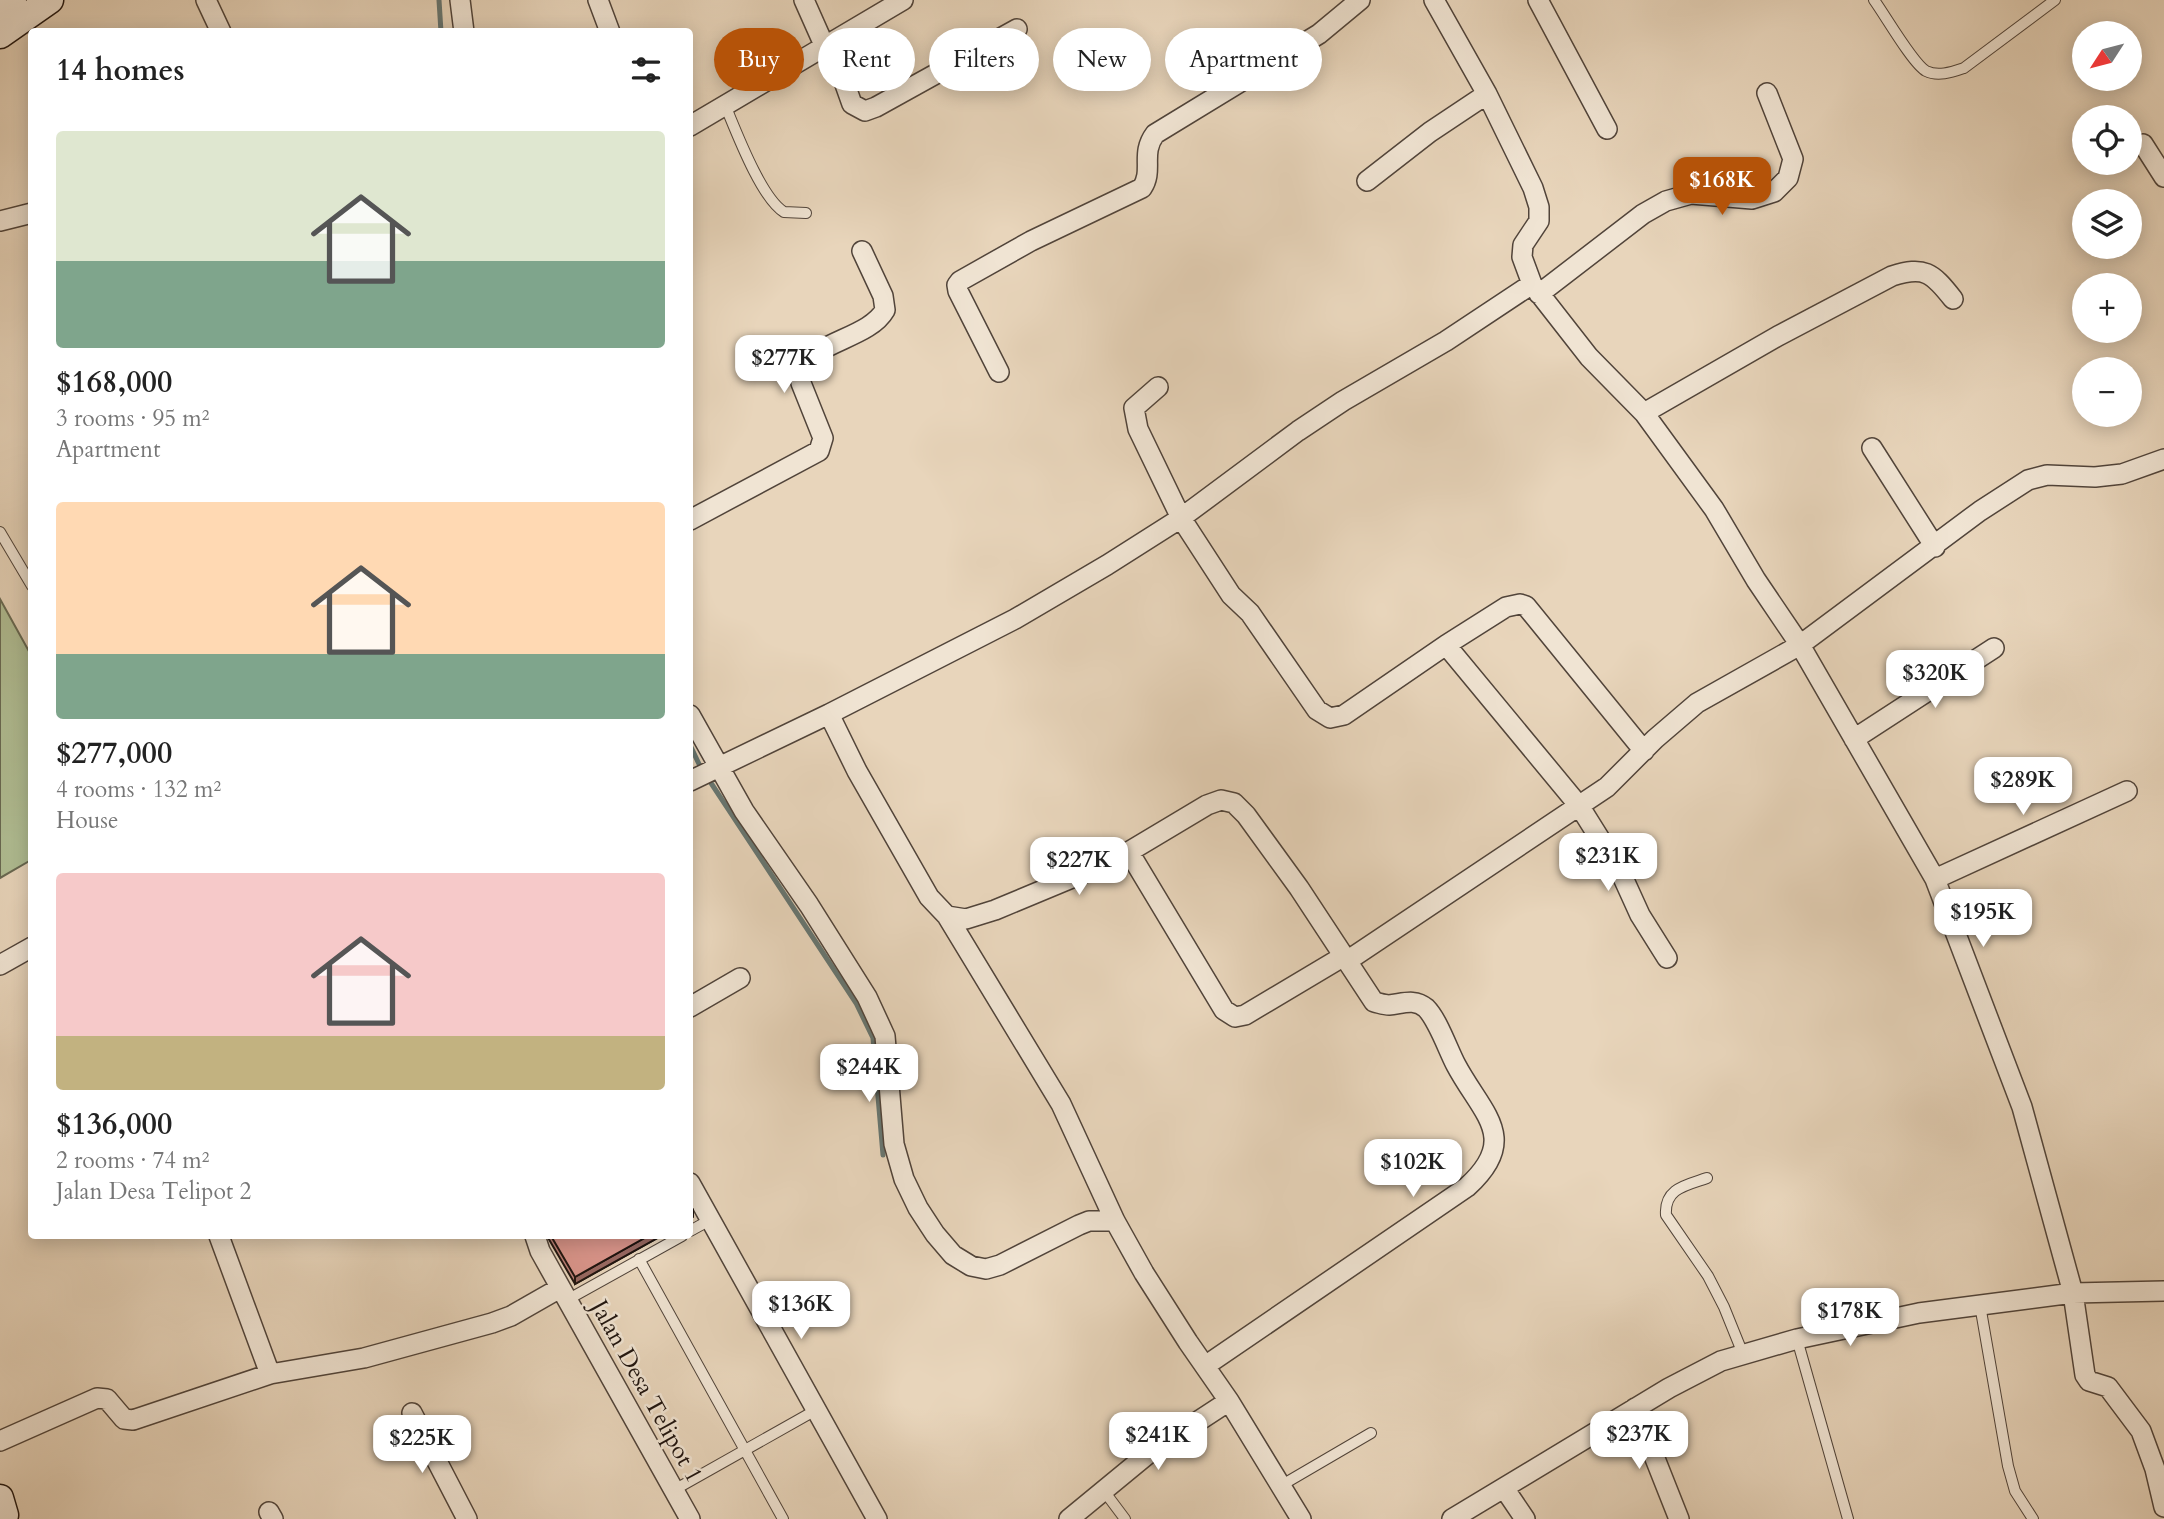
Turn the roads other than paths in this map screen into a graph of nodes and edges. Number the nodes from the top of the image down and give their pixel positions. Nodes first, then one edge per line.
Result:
1 (13, 0) edge
2 (206, 0) edge
3 (460, 0) edge
4 (598, 0) edge
5 (804, 0) edge
6 (903, 0) edge
7 (1360, 0) edge
8 (1434, 0) edge
9 (1538, 0) edge
10 (1874, 0) edge
11 (2055, 0) edge
12 (42, 2) edge
13 (0, 17) edge
14 (220, 28) edge
15 (464, 28) edge
16 (608, 28) edge
17 (819, 28) edge
18 (854, 28) edge
19 (0, 34) edge
20 (818, 48) edge
21 (847, 91) edge
22 (905, 91) edge
23 (1767, 93) dead end
24 (1487, 94) junction
25 (725, 105) junction
26 (693, 124) edge
27 (1607, 129) dead end
28 (2143, 144) dead end
29 (2164, 177) edge
30 (1367, 181) dead end
31 (806, 213) dead end
32 (28, 215) edge
33 (0, 221) edge
34 (862, 251) dead end
35 (1536, 289) junction
36 (1953, 299) dead end
37 (999, 372) dead end
38 (1158, 387) dead end
39 (1644, 413) junction
40 (1872, 448) dead end
41 (2164, 459) edge
42 (693, 518) edge
43 (1181, 518) junction
44 (0, 531) edge
45 (1935, 547) junction
46 (28, 579) edge
47 (1446, 645) junction
48 (1800, 645) junction
49 (1994, 648) dead end
50 (829, 714) junction
51 (693, 721) edge
52 (1854, 739) junction
53 (1644, 751) junction
54 (717, 766) junction
55 (693, 778) edge
56 (2127, 791) dead end
57 (1580, 807) junction
58 (1129, 852) junction
59 (1936, 879) junction
60 (947, 916) junction
61 (28, 949) edge
62 (1667, 958) dead end
63 (1345, 959) junction
64 (0, 965) edge
65 (740, 978) dead end
66 (693, 1005) edge
67 (1707, 1178) dead end
68 (693, 1189) edge
69 (710, 1220) junction
70 (1115, 1221) junction
71 (693, 1229) edge
72 (220, 1239) edge
73 (536, 1239) edge
74 (676, 1239) edge
75 (639, 1259) junction
76 (2164, 1291) edge
77 (2073, 1293) junction
78 (564, 1294) junction
79 (1980, 1305) junction
80 (1797, 1339) junction
81 (1743, 1354) junction
82 (1205, 1366) junction
83 (270, 1374) junction
84 (1229, 1401) junction
85 (1635, 1408) junction
86 (816, 1410) junction
87 (412, 1413) dead end
88 (1371, 1433) dead end
89 (0, 1441) edge
90 (745, 1450) junction
91 (1282, 1485) junction
92 (1504, 1488) junction
93 (674, 1490) junction
94 (1104, 1491) junction
95 (2164, 1507) edge
96 (467, 1519) edge
97 (690, 1519) edge
98 (783, 1519) edge
99 (877, 1519) edge
100 (1069, 1519) edge
101 (1125, 1519) edge
102 (1301, 1519) edge
103 (1452, 1519) edge
104 (1525, 1519) edge
105 (1679, 1519) edge
106 (1848, 1519) edge
107 (2033, 1519) edge

1 - 13 main road
2 - 14 street
3 - 15 street
4 - 16 street
5 - 17 street
6 - 18 street
7 - 37 street
8 - 24 street
9 - 27 street
10 - 11 lane
12 - 19 main road
20 - 25 street
21 - 22 street
23 - 35 street
24 - 30 street
24 - 35 street
25 - 26 street
25 - 31 lane
28 - 29 street
32 - 33 street
34 - 42 street
35 - 39 street
35 - 43 street
36 - 39 street
38 - 43 street
39 - 48 street
40 - 45 street
41 - 45 street
43 - 47 street
43 - 50 street
44 - 46 lane
45 - 48 street
47 - 53 street
47 - 57 street
48 - 52 street
48 - 53 street
49 - 52 street
50 - 54 street
50 - 60 street
51 - 54 street
52 - 59 street
53 - 57 street
54 - 55 street
54 - 70 street
56 - 59 street
57 - 62 street
57 - 63 street
58 - 60 street
58 - 63 street
58 - 63 street
59 - 77 street
60 - 70 street
61 - 64 street
63 - 82 street
65 - 66 street
67 - 81 lane
68 - 69 street
69 - 71 lane
69 - 86 street
70 - 82 street
72 - 83 street
73 - 78 street, Jalan Desa Telipot 1
74 - 75 lane
75 - 78 lane
75 - 90 lane
76 - 77 street
77 - 79 street
77 - 95 street
78 - 83 street
78 - 93 street, Jalan Desa Telipot 1
79 - 80 street
79 - 107 lane
80 - 81 street
80 - 106 lane
81 - 85 street
82 - 84 street
83 - 89 street
84 - 91 street
84 - 94 street
85 - 92 street
85 - 105 street
86 - 90 lane
86 - 99 street
87 - 96 street
88 - 91 lane
90 - 93 lane
90 - 98 lane
91 - 102 street
92 - 103 street
92 - 104 street
93 - 97 street, Jalan Desa Telipot 1
94 - 100 street
94 - 101 lane

